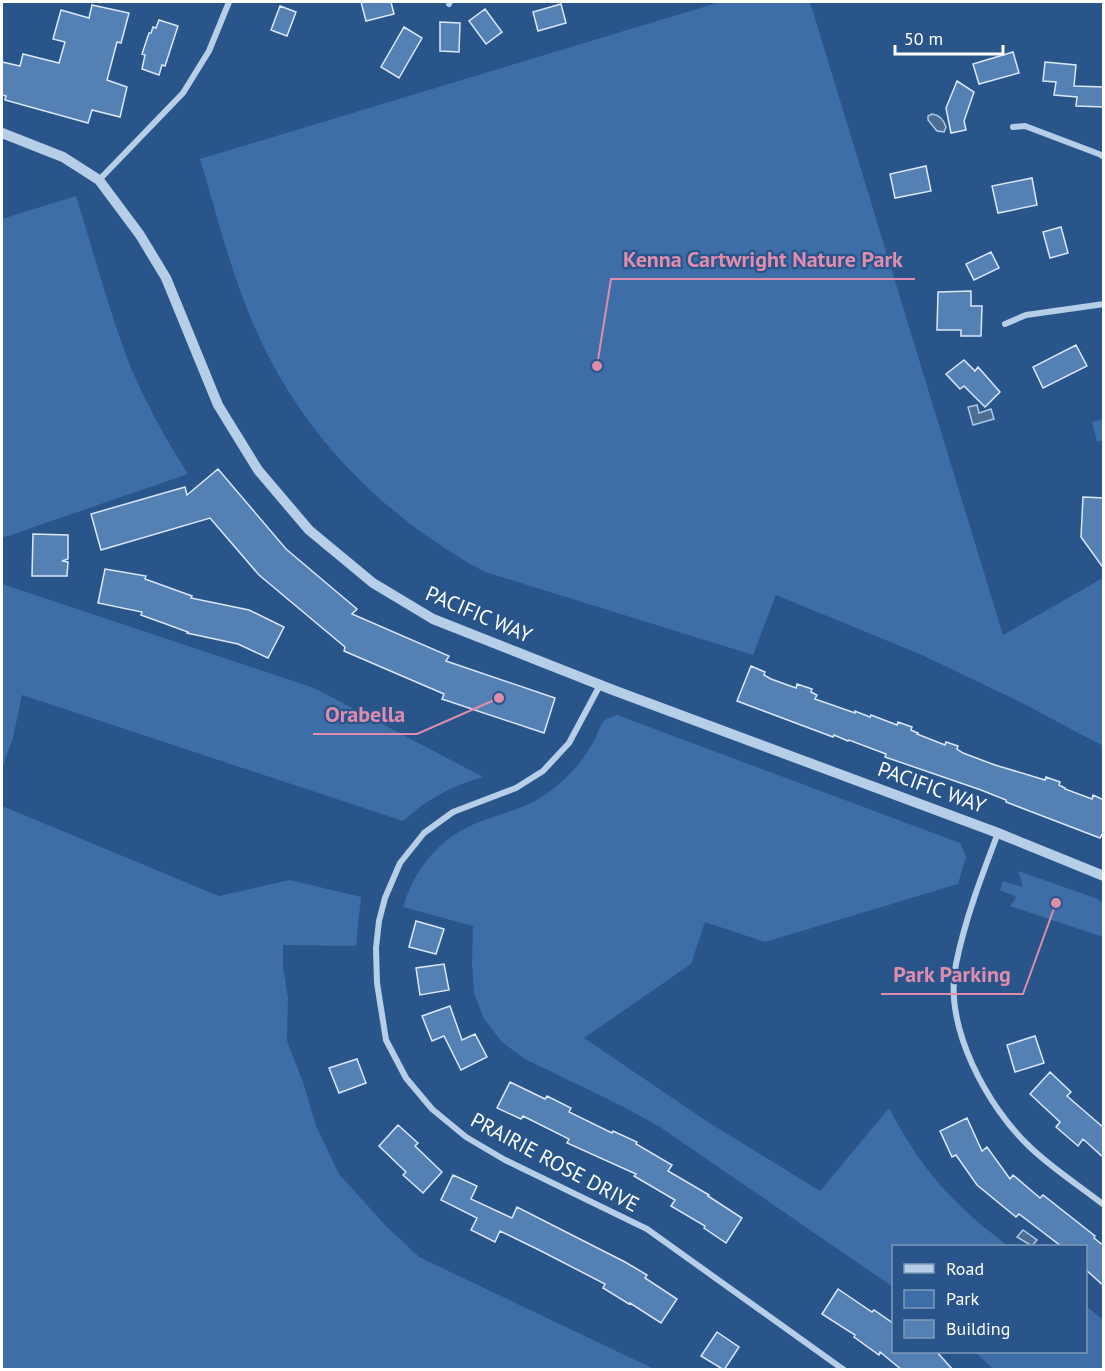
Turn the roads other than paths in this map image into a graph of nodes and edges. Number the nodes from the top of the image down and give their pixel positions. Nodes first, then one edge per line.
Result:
1 (230, 2) edge
2 (1013, 127) dead end
3 (2, 133) edge
4 (1104, 157) edge
5 (99, 180) junction
6 (1104, 304) edge
7 (1005, 324) dead end
8 (600, 685) junction
9 (998, 833) junction
10 (1104, 876) edge
11 (1104, 1205) edge
12 (844, 1370) edge

1 - 5 street
2 - 4 street
3 - 5 street, PACIFIC WAY
5 - 8 street, PACIFIC WAY
6 - 7 street
8 - 9 street, PACIFIC WAY
8 - 12 street, PRAIRIE ROSE DRIVE
9 - 10 street, PACIFIC WAY
9 - 11 street

